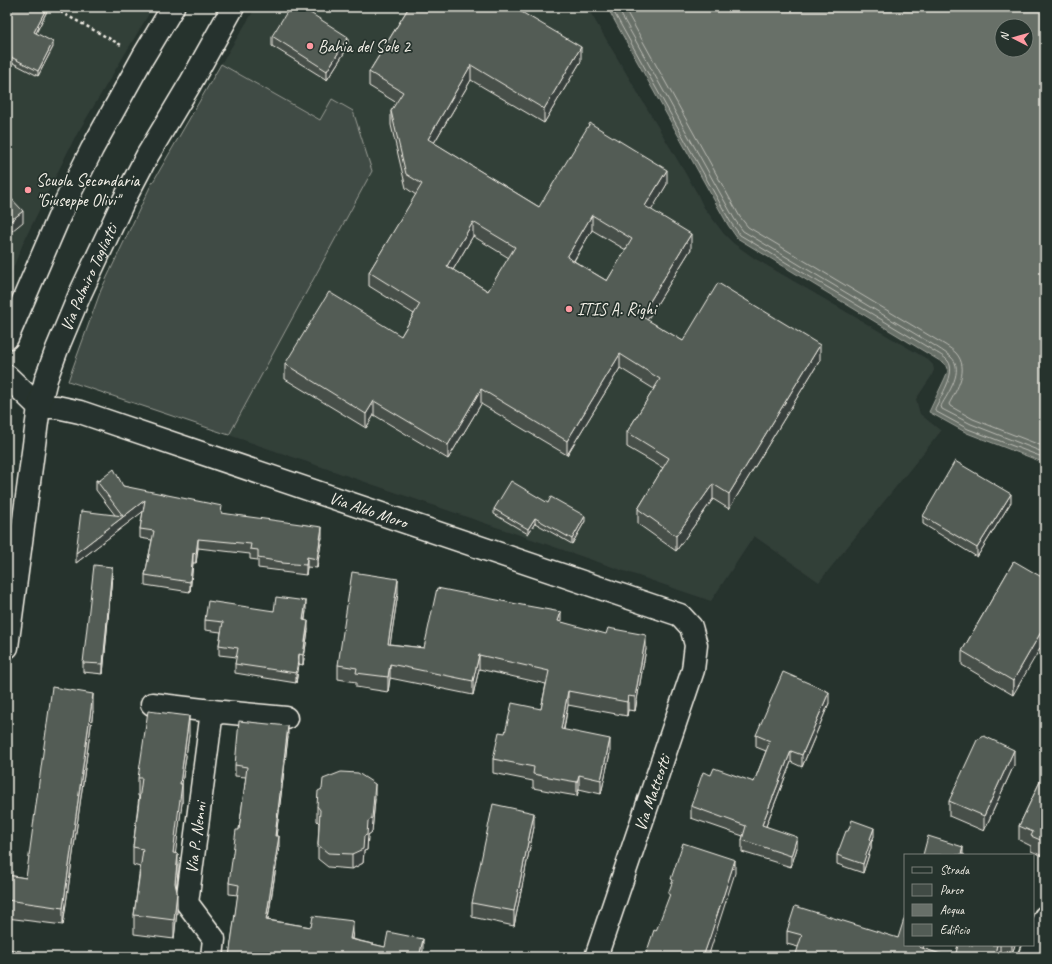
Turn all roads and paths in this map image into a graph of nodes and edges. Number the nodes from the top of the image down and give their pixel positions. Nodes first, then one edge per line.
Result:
1 (173, 7) edge
2 (233, 7) edge
3 (55, 9) dead end
4 (130, 49) dead end
5 (7, 338) edge
6 (7, 376) edge
7 (39, 407) junction
8 (691, 627) joint
9 (7, 647) edge
10 (152, 704) dead end
11 (212, 710) junction
12 (286, 718) dead end
13 (1045, 916) edge
14 (1034, 944) edge
15 (1033, 946) edge
16 (212, 957) edge
17 (596, 957) edge
18 (1029, 957) edge

1 - 5 street
2 - 7 street, Via Palmiro Togliatti
3 - 4 path
6 - 7 street
7 - 8 street, Via Aldo Moro
7 - 9 street, Via Palmiro Togliatti
8 - 17 street, Via Matteotti
10 - 11 street
11 - 12 street
11 - 16 street, Via P. Nenni
13 - 14 street
15 - 18 street

